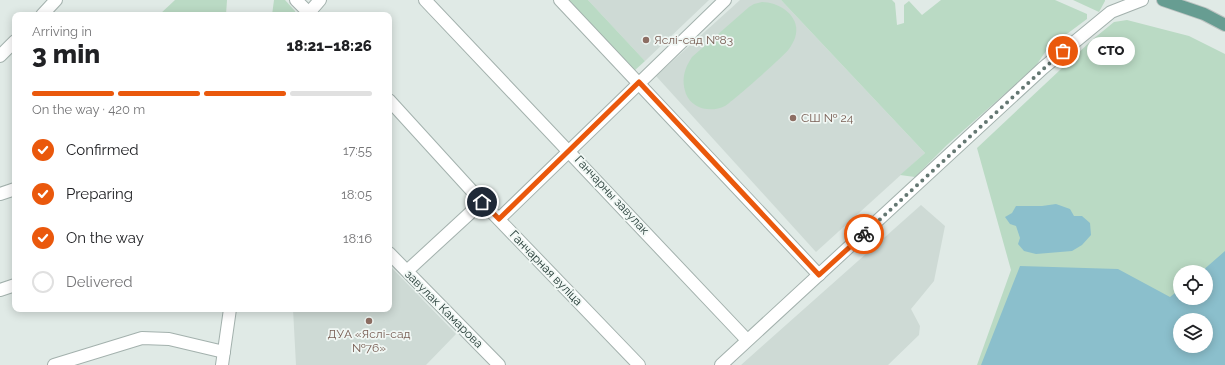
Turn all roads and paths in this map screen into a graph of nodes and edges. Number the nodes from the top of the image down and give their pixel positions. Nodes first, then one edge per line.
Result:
1 (56, 0) edge
2 (296, 0) edge
3 (320, 0) edge
4 (425, 0) edge
5 (560, 0) edge
6 (725, 0) edge
7 (1142, 0) edge
8 (1163, 0) edge
9 (45, 12) edge
10 (307, 12) edge
11 (311, 12) edge
12 (1225, 25) edge
13 (12, 44) edge
14 (0, 56) edge
15 (639, 82) junction
16 (392, 103) edge
17 (569, 150) junction
18 (12, 190) edge
19 (0, 194) edge
20 (482, 202) junction
21 (499, 219) junction
22 (392, 256) edge
23 (406, 271) junction
24 (819, 275) junction
25 (12, 286) edge
26 (0, 290) edge
27 (230, 312) edge
28 (747, 340) junction
29 (224, 352) junction
30 (54, 365) edge
31 (222, 365) edge
32 (499, 365) edge
33 (639, 365) edge
34 (721, 365) edge

1 - 9 street
2 - 10 street
3 - 11 street
4 - 17 street, Ганчарны завулак
5 - 15 street
6 - 15 street
7 - 24 street
8 - 12 main road
13 - 14 street
15 - 17 street
15 - 24 street
16 - 20 street, Ганчарная вуліца
17 - 21 street
17 - 28 street, Ганчарны завулак
18 - 19 street
20 - 21 street, Ганчарная вуліца
20 - 23 street
21 - 33 street, Ганчарная вуліца
22 - 23 street, завулак Камарова
23 - 32 street, завулак Камарова
24 - 28 street
25 - 26 street
27 - 29 street
28 - 34 street
29 - 30 street
29 - 31 street

